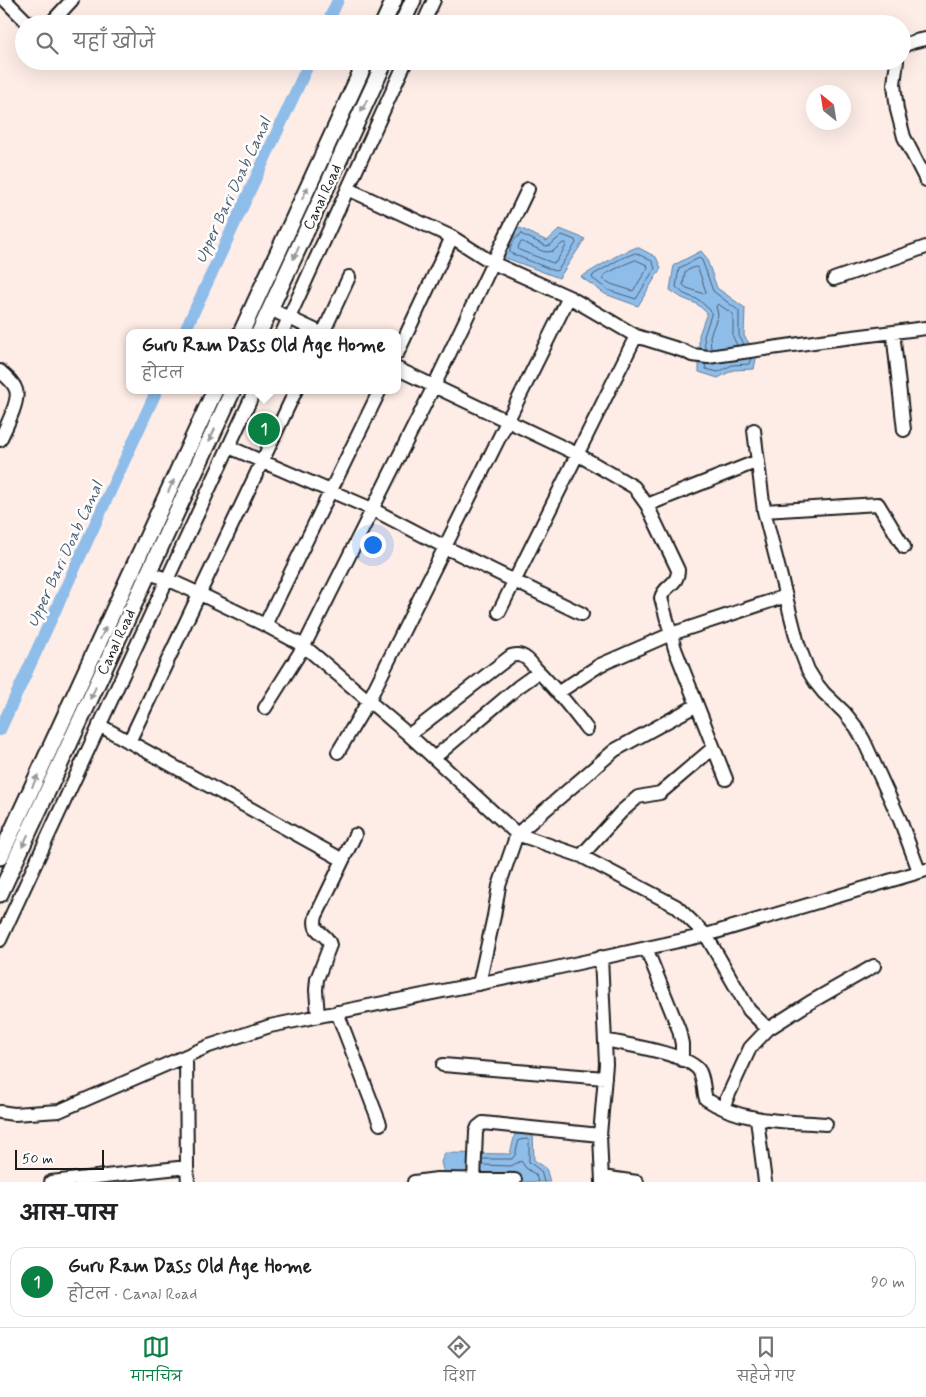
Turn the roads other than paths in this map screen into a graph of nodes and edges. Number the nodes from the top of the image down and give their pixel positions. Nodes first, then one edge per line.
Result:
1 (5, 0) edge
2 (72, 0) edge
3 (394, 0) edge
4 (413, 0) edge
5 (434, 0) edge
6 (21, 15) edge
7 (59, 15) edge
8 (387, 15) edge
9 (406, 15) edge
10 (427, 15) edge
11 (926, 39) edge
12 (911, 43) edge
13 (362, 70) edge
14 (381, 70) edge
15 (402, 70) edge
16 (896, 70) edge
17 (926, 180) edge
18 (348, 189) junction
19 (528, 189) dead end
20 (452, 237) junction
21 (926, 247) edge
22 (493, 263) junction
23 (349, 277) dead end
24 (834, 279) dead end
25 (568, 297) junction
26 (270, 309) junction
27 (289, 318) junction
28 (926, 328) edge
29 (243, 329) edge
30 (261, 329) edge
31 (284, 329) edge
32 (313, 329) edge
33 (324, 329) edge
34 (894, 332) junction
35 (636, 336) junction
36 (401, 346) edge
37 (401, 370) edge
38 (0, 371) edge
39 (434, 386) junction
40 (213, 394) edge
41 (231, 394) edge
42 (253, 394) edge
43 (294, 394) edge
44 (378, 394) edge
45 (508, 421) junction
46 (754, 430) dead end
47 (904, 430) dead end
48 (0, 440) edge
49 (229, 446) junction
50 (577, 454) junction
51 (261, 461) junction
52 (758, 461) junction
53 (331, 492) junction
54 (647, 505) junction
55 (372, 509) junction
56 (764, 511) junction
57 (445, 547) junction
58 (904, 547) dead end
59 (148, 573) junction
60 (167, 579) junction
61 (514, 581) junction
62 (200, 594) junction
63 (786, 596) junction
64 (499, 612) dead end
65 (582, 614) dead end
66 (265, 625) junction
67 (671, 634) junction
68 (304, 646) junction
69 (540, 672) junction
70 (558, 692) junction
71 (368, 702) junction
72 (697, 705) junction
73 (264, 708) dead end
74 (99, 726) junction
75 (587, 728) dead end
76 (409, 735) junction
77 (129, 742) junction
78 (713, 748) junction
79 (338, 752) dead end
80 (434, 758) junction
81 (726, 779) dead end
82 (517, 834) junction
83 (355, 835) dead end
84 (581, 856) junction
85 (0, 857) edge
86 (343, 860) junction
87 (922, 871) edge
88 (0, 894) edge
89 (706, 935) junction
90 (0, 940) edge
91 (646, 948) junction
92 (601, 958) junction
93 (874, 966) dead end
94 (479, 984) junction
95 (337, 1012) junction
96 (318, 1016) junction
97 (768, 1030) junction
98 (605, 1040) junction
99 (186, 1056) junction
100 (682, 1060) junction
101 (443, 1065) dead end
102 (604, 1078) junction
103 (723, 1107) junction
104 (0, 1112) edge
105 (757, 1119) junction
106 (380, 1124) dead end
107 (826, 1124) dead end
108 (600, 1135) junction
109 (187, 1167) junction
110 (602, 1179) edge
111 (474, 1180) junction
112 (515, 1180) dead end
113 (51, 1182) edge
114 (188, 1182) edge
115 (414, 1182) edge
116 (637, 1182) edge
117 (765, 1182) edge

1 - 6 street
2 - 7 street
3 - 8 main road
4 - 9 main road
5 - 10 street
11 - 12 street
29 -> 13 main road, Canal Road
14 -> 26 main road, Canal Road
15 - 18 street
16 - 17 street
18 - 20 street
18 - 27 street
19 - 22 street
20 - 22 street
20 - 36 street
21 - 24 street
22 - 25 street
22 - 39 street
23 - 33 street
25 - 35 street
25 - 45 street
26 - 27 street
26 - 30 main road, Canal Road
27 - 31 street
27 - 32 street
28 - 34 street
34 - 35 street
34 - 47 street
35 - 50 street
37 - 39 street
38 - 48 street
39 - 45 street
39 - 55 street
85 -> 40 main road, Canal Road
41 -> 59 main road, Canal Road
42 - 49 street
43 - 51 street
44 - 53 street
45 - 50 street
45 - 57 street
46 - 52 street
49 - 51 street
49 - 60 street
50 - 54 street
50 - 61 street
51 - 53 street
51 - 62 street
52 - 54 street
52 - 56 street
53 - 55 street
53 - 66 street
54 - 67 street
55 - 57 street
55 - 68 street
56 - 58 street
56 - 63 street
57 - 61 street
57 - 71 street
59 - 60 street
59 -> 88 main road, Canal Road
60 - 62 street
60 - 74 street
61 - 64 street
61 - 65 street
62 - 66 street
62 - 77 street
63 - 67 street
63 - 87 street
66 - 68 street
67 - 70 street
67 - 72 street
68 - 71 street
68 - 73 street
69 - 70 street
69 - 76 street
69 - 80 street
70 - 75 street
71 - 76 street
71 - 79 street
72 - 78 street
72 - 82 street
74 - 77 street
74 - 90 street
76 - 80 street
77 - 86 street
78 - 81 street
78 - 84 street
80 - 82 street
82 - 84 street
82 - 94 street
83 - 86 street
84 - 89 street
86 - 96 street
87 - 89 street
89 - 91 street
89 - 97 street
91 - 92 street
91 - 100 street
92 - 94 street
92 - 98 street
93 - 97 street
94 - 95 street
95 - 96 street
95 - 106 street
96 - 99 street
97 - 103 street
98 - 100 street
98 - 102 street
99 - 104 street
99 - 109 street
100 - 103 street
101 - 102 street
102 - 108 street
103 - 105 street
105 - 107 street
105 - 117 street
108 - 110 street
108 - 111 street
109 - 113 street
109 - 114 street
110 - 116 street
111 - 112 street
111 - 115 street

